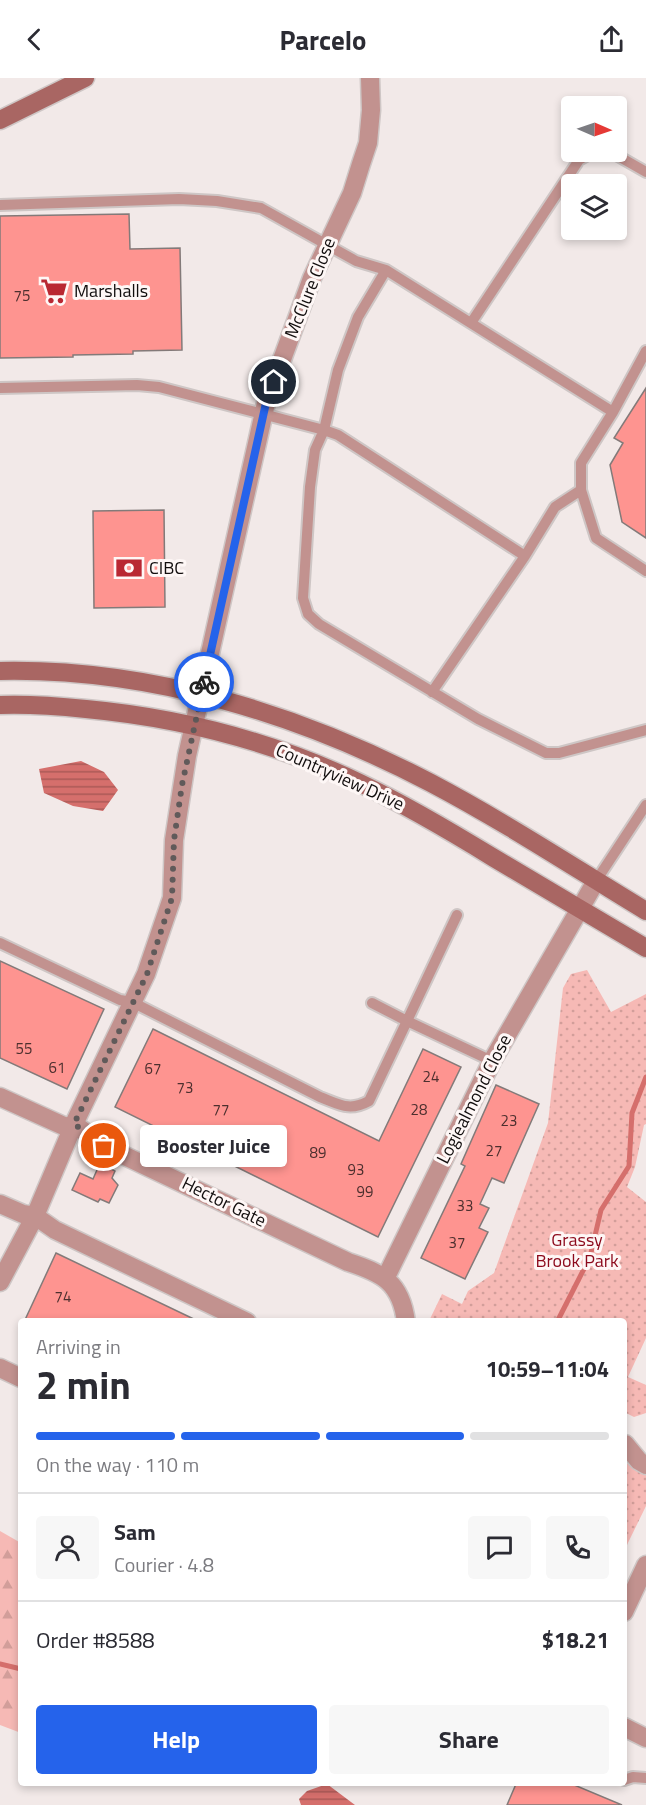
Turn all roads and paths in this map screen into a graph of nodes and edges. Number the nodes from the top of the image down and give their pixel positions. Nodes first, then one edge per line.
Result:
1 (85, 78) edge
2 (370, 78) edge
3 (0, 120) edge
4 (627, 161) edge
5 (577, 162) edge
6 (646, 172) edge
7 (0, 205) edge
8 (327, 244) junction
9 (386, 270) junction
10 (471, 323) junction
11 (646, 351) edge
12 (0, 388) edge
13 (613, 412) junction
14 (264, 414) junction
15 (324, 430) junction
16 (581, 490) junction
17 (525, 556) junction
18 (646, 571) edge
19 (0, 671) edge
20 (432, 692) junction
21 (201, 694) junction
22 (0, 705) edge
23 (194, 724) junction
24 (646, 730) edge
25 (646, 805) edge
26 (596, 881) junction
27 (580, 909) junction
28 (646, 911) edge
29 (457, 915) dead end
30 (0, 943) edge
31 (646, 948) edge
32 (132, 1002) junction
33 (372, 1003) dead end
34 (407, 1021) junction
35 (492, 1061) junction
36 (0, 1096) edge
37 (74, 1124) junction
38 (0, 1204) edge
39 (35, 1216) junction
40 (386, 1277) junction
41 (0, 1282) edge
42 (239, 1318) edge
43 (405, 1318) edge
44 (0, 1368) edge
45 (18, 1377) edge
46 (627, 1444) edge
47 (646, 1445) edge
48 (627, 1447) edge
49 (646, 1465) edge
50 (646, 1565) edge
51 (627, 1606) edge
52 (627, 1729) edge
53 (646, 1738) edge
54 (646, 1778) edge
55 (627, 1779) edge

1 - 3 street
2 - 8 street, McClure Close
4 - 6 lane
5 - 10 lane
7 - 8 lane
8 - 9 lane
8 - 14 street, McClure Close
9 - 10 lane
9 - 15 lane
10 - 13 lane
11 - 13 lane
12 - 14 lane
13 - 16 lane
14 - 15 lane
14 - 21 street, McClure Close
15 - 17 lane
15 - 20 lane
16 - 17 lane
16 - 18 lane
17 - 20 lane
19 - 21 street, Countryview Drive
20 - 24 lane
21 - 23 street, McClure Close
21 - 26 street, Countryview Drive
22 - 23 street, Countryview Drive
23 - 27 street, Countryview Drive
23 - 32 street, McClure Close
25 - 26 lane
26 - 27 street, Logiealmond Close
26 - 28 street, Countryview Drive
27 - 31 street, Countryview Drive
27 - 35 street, Logiealmond Close
29 - 34 lane
30 - 32 lane
32 - 34 lane
32 - 37 street, McClure Close
33 - 34 lane
34 - 35 lane
35 - 40 street, Logiealmond Close
36 - 37 street, Hector Gate
37 - 39 street, McClure Close
37 - 40 street, Hector Gate
38 - 39 street
39 - 41 street, McClure Close
39 - 42 street
40 - 43 street
44 - 45 street
46 - 47 street
48 - 49 street
50 - 51 street
52 - 53 street
54 - 55 lane

